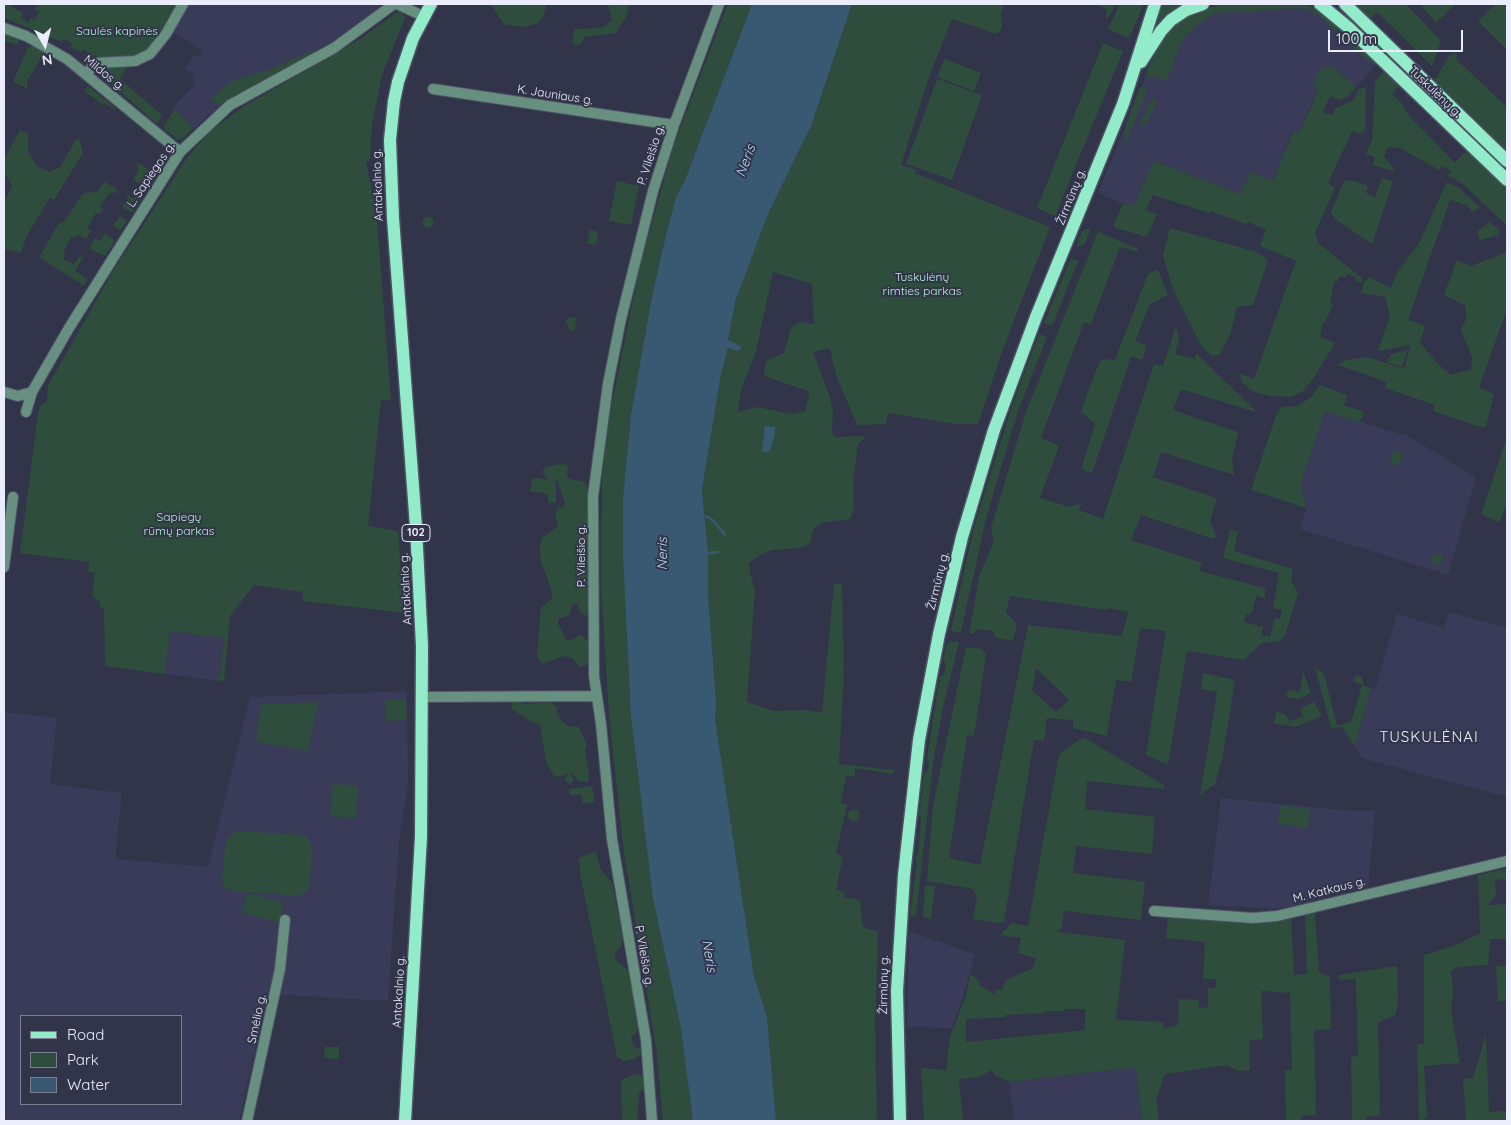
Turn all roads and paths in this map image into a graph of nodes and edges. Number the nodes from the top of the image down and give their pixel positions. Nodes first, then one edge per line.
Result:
1 (183, 4) edge
2 (396, 4) edge
3 (431, 4) edge
4 (719, 4) edge
5 (1155, 4) edge
6 (1203, 4) edge
7 (1320, 4) edge
8 (1345, 4) edge
9 (423, 16) junction
10 (4, 28) edge
11 (86, 74) junction
12 (1133, 75) junction
13 (433, 89) dead end
14 (674, 125) junction
15 (180, 152) junction
16 (1507, 161) edge
17 (1507, 180) edge
18 (4, 392) edge
19 (32, 392) junction
20 (26, 412) dead end
21 (13, 497) dead end
22 (4, 567) edge
23 (596, 696) junction
24 (422, 697) junction
25 (1507, 861) edge
26 (1154, 910) dead end
27 (285, 920) dead end
28 (247, 1121) edge
29 (405, 1121) edge
30 (652, 1121) edge
31 (900, 1121) edge

1 - 11 street
2 - 9 street, L. Sapiegos g.
2 - 15 street, L. Sapiegos g.
3 - 9 main road, Antakalnio g. / 102
4 - 14 street, P. Vileišio g.
5 - 12 main road, Žirmūnų g.
6 - 12 main road, Žirmūnų g.
7 - 17 main road, Tuskulėnų g.
8 - 16 main road, Tuskulėnų g.
9 - 24 main road, Antakalnio g. / 102
10 - 11 street, Mildos g.
11 - 15 street, Mildos g.
12 - 31 main road, Žirmūnų g.
13 - 14 street, K. Jauniaus g.
14 - 23 street, P. Vileišio g.
15 - 19 street, L. Sapiegos g.
18 - 19 street
19 - 20 street, L. Sapiegos g.
21 - 22 street
23 - 24 street
23 - 30 street, P. Vileišio g.
24 - 29 main road, Antakalnio g. / 102
25 - 26 street, M. Katkaus g.
27 - 28 street, Smėlio g.

